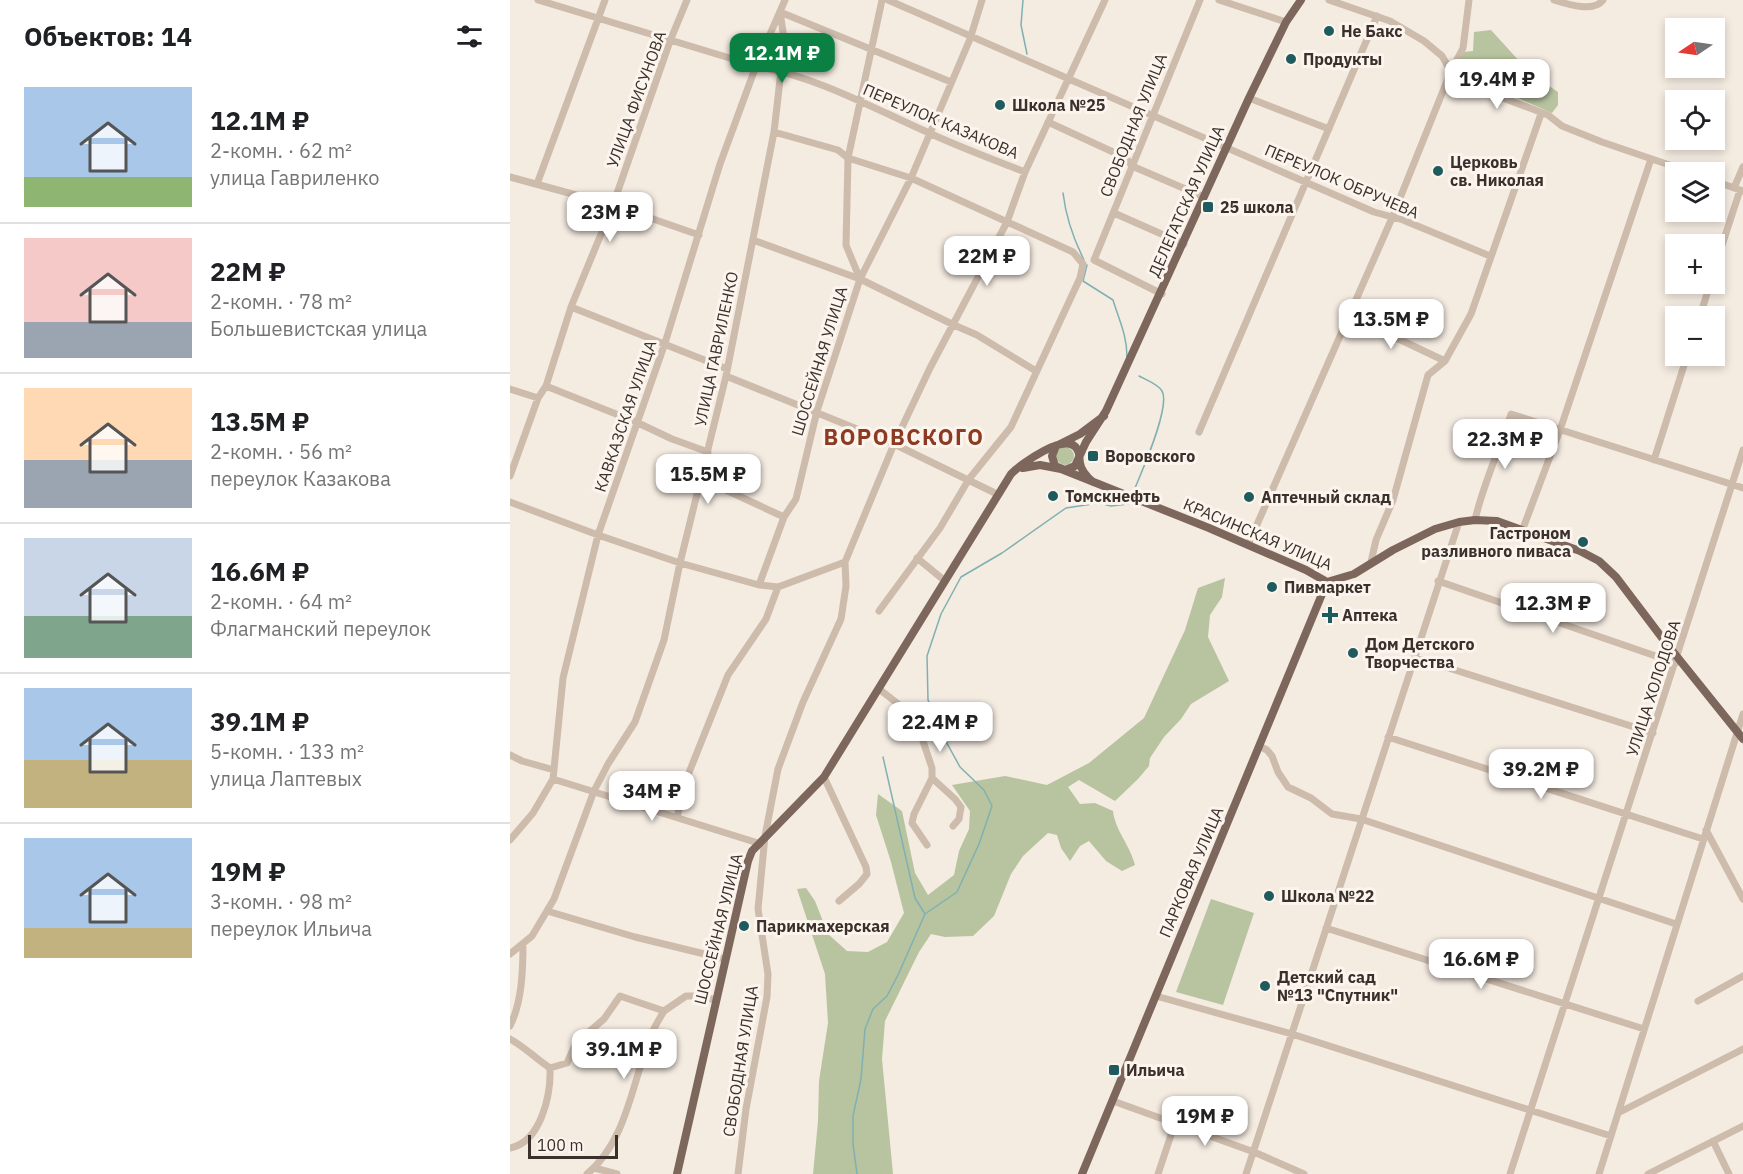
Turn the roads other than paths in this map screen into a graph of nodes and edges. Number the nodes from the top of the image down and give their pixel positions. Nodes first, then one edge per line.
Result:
1 (537, 0) edge
2 (605, 0) edge
3 (687, 0) edge
4 (785, 0) edge
5 (882, 0) edge
6 (888, 0) edge
7 (982, 0) edge
8 (1105, 0) edge
9 (1200, 0) edge
10 (1219, 0) edge
11 (1301, 0) edge
12 (1329, 0) edge
13 (1469, 0) edge
14 (1554, 0) edge
15 (1603, 0) edge
16 (780, 12) junction
17 (1377, 16) junction
18 (599, 18) junction
19 (1286, 22) junction
20 (971, 35) junction
21 (670, 40) junction
22 (871, 49) junction
23 (756, 66) junction
24 (781, 71) junction
25 (1451, 71) junction
26 (1069, 77) junction
27 (951, 82) junction
28 (1249, 98) junction
29 (860, 100) junction
30 (1153, 114) junction
31 (1541, 114) junction
32 (1048, 122) junction
33 (1329, 129) junction
34 (774, 132) junction
35 (929, 133) junction
36 (1226, 146) junction
37 (848, 158) junction
38 (1651, 159) junction
39 (1665, 164) edge
40 (1132, 166) junction
41 (1743, 167) edge
42 (1025, 172) junction
43 (510, 177) edge
44 (911, 178) junction
45 (1307, 182) junction
46 (537, 184) junction
47 (1739, 190) edge
48 (1204, 197) junction
49 (613, 205) junction
50 (1114, 213) junction
51 (1392, 218) junction
52 (1007, 222) junction
53 (699, 235) junction
54 (1725, 235) edge
55 (753, 240) junction
56 (1184, 244) junction
57 (1490, 256) junction
58 (860, 279) junction
59 (1161, 294) junction
60 (571, 307) junction
61 (1348, 315) junction
62 (954, 325) junction
63 (665, 343) junction
64 (1445, 361) junction
65 (1684, 366) edge
66 (1036, 371) junction
67 (727, 372) junction
68 (546, 386) junction
69 (510, 389) edge
70 (538, 398) junction
71 (817, 411) junction
72 (1104, 416) junction
73 (636, 422) junction
74 (1560, 430) junction
75 (1199, 432) dead end
76 (1060, 443) junction
77 (894, 444) junction
78 (1743, 450) edge
79 (708, 452) junction
80 (1079, 457) junction
81 (1654, 460) junction
82 (1061, 469) junction
83 (1011, 474) junction
84 (510, 476) edge
85 (702, 479) junction
86 (969, 479) junction
87 (1093, 483) junction
88 (1732, 484) junction
89 (1743, 488) edge
90 (997, 494) junction
91 (510, 502) edge
92 (784, 517) junction
93 (1475, 520) junction
94 (1459, 522) junction
95 (1522, 531) junction
96 (598, 536) junction
97 (1248, 545) junction
98 (917, 558) junction
99 (845, 562) junction
100 (1371, 562) junction
101 (680, 563) junction
102 (945, 581) junction
103 (1438, 581) junction
104 (1327, 582) junction
105 (759, 585) junction
106 (778, 587) junction
107 (879, 611) dead end
108 (1414, 657) junction
109 (1677, 660) junction
110 (879, 689) junction
111 (1743, 714) edge
112 (1737, 730) junction
113 (1653, 733) junction
114 (1388, 737) junction
115 (1743, 739) edge
116 (1259, 746) junction
117 (510, 755) edge
118 (554, 770) junction
119 (824, 777) junction
120 (932, 778) junction
121 (554, 779) junction
122 (594, 791) junction
123 (1627, 814) junction
124 (677, 817) junction
125 (1361, 819) junction
126 (953, 826) dead end
127 (1706, 830) junction
128 (765, 836) junction
129 (1703, 839) junction
130 (510, 840) edge
131 (758, 843) junction
132 (927, 845) dead end
133 (1599, 898) junction
134 (1743, 899) edge
135 (839, 901) dead end
136 (547, 911) junction
137 (1676, 924) junction
138 (1326, 928) junction
139 (523, 944) junction
140 (510, 954) edge
141 (725, 959) junction
142 (1743, 976) edge
143 (1156, 996) junction
144 (716, 1000) junction
145 (1698, 1001) dead end
146 (1565, 1004) junction
147 (664, 1011) junction
148 (510, 1026) edge
149 (1644, 1029) junction
150 (1292, 1034) junction
151 (510, 1039) edge
152 (1743, 1049) edge
153 (550, 1068) junction
154 (1113, 1101) junction
155 (1531, 1110) junction
156 (1620, 1112) junction
157 (1175, 1123) junction
158 (1743, 1126) edge
159 (1611, 1136) junction
160 (1713, 1141) junction
161 (510, 1148) edge
162 (1254, 1152) junction
163 (594, 1168) junction
164 (1651, 1173) edge
165 (587, 1174) edge
166 (617, 1174) edge
167 (677, 1174) edge
168 (738, 1174) edge
169 (1082, 1174) edge
170 (1158, 1174) edge
171 (1246, 1174) edge
172 (1305, 1174) edge
173 (1510, 1174) edge
174 (1599, 1174) edge
175 (1729, 1174) edge

1 - 18 street, ПЕРЕУЛОК КАЗАКОВА
2 - 18 street
3 - 21 street, УЛИЦА ФИСУНОВА
4 - 16 street, КАВКАЗСКАЯ УЛИЦА
5 - 22 street, ШОССЕЙНАЯ УЛИЦА
6 - 20 street, ПЕРЕУЛОК ОБРУЧЕВА
7 - 20 street
8 - 26 street
9 - 30 street, СВОБОДНАЯ УЛИЦА
10 - 19 street
11 - 19 main road, ДЕЛЕГАТСКАЯ УЛИЦА
12 - 17 street
13 - 25 street
14 - 15 street
16 - 22 street
16 - 23 street, КАВКАЗСКАЯ УЛИЦА
16 - 24 street, УЛИЦА ГАВРИЛЕНКО
17 - 25 street
17 - 33 street
18 - 21 street, ПЕРЕУЛОК КАЗАКОВА
18 - 46 street
19 - 28 main road, ДЕЛЕГАТСКАЯ УЛИЦА
20 - 26 street, ПЕРЕУЛОК ОБРУЧЕВА
20 - 27 street
21 - 23 street, ПЕРЕУЛОК КАЗАКОВА
21 - 49 street, УЛИЦА ФИСУНОВА
22 - 27 street
22 - 29 street, ШОССЕЙНАЯ УЛИЦА
23 - 24 street, ПЕРЕУЛОК КАЗАКОВА
23 - 53 street, КАВКАЗСКАЯ УЛИЦА
24 - 29 street, ПЕРЕУЛОК КАЗАКОВА
24 - 34 street, УЛИЦА ГАВРИЛЕНКО
25 - 31 street
25 - 51 street
26 - 30 street, ПЕРЕУЛОК ОБРУЧЕВА
26 - 32 street
27 - 35 street
28 - 33 street
28 - 36 main road, ДЕЛЕГАТСКАЯ УЛИЦА
29 - 35 street, ПЕРЕУЛОК КАЗАКОВА
29 - 37 street, ШОССЕЙНАЯ УЛИЦА
30 - 36 street, ПЕРЕУЛОК ОБРУЧЕВА
30 - 40 street, СВОБОДНАЯ УЛИЦА
31 - 38 street
31 - 57 street
32 - 40 street
32 - 42 street
33 - 45 street
34 - 37 street
34 - 55 street, УЛИЦА ГАВРИЛЕНКО
35 - 42 street, ПЕРЕУЛОК КАЗАКОВА
35 - 44 street
36 - 45 street, ПЕРЕУЛОК ОБРУЧЕВА
36 - 48 main road, ДЕЛЕГАТСКАЯ УЛИЦА
37 - 44 street
37 - 58 street, ШОССЕЙНАЯ УЛИЦА
38 - 39 street
38 - 74 street
40 - 48 street
40 - 50 street, СВОБОДНАЯ УЛИЦА
41 - 47 street
42 - 52 street
43 - 46 street
44 - 52 street
44 - 58 street
45 - 51 street, ПЕРЕУЛОК ОБРУЧЕВА
45 - 75 street
46 - 49 street
47 - 54 street
48 - 56 main road, ДЕЛЕГАТСКАЯ УЛИЦА
49 - 53 street
49 - 60 street, УЛИЦА ФИСУНОВА
50 - 56 street
50 - 59 street, СВОБОДНАЯ УЛИЦА
51 - 57 street, ПЕРЕУЛОК ОБРУЧЕВА
51 - 61 street
52 - 62 street
52 - 66 street
53 - 63 street, КАВКАЗСКАЯ УЛИЦА
55 - 58 street
55 - 67 street, УЛИЦА ГАВРИЛЕНКО
56 - 59 main road, ДЕЛЕГАТСКАЯ УЛИЦА
57 - 64 street
58 - 62 street
58 - 71 street, ШОССЕЙНАЯ УЛИЦА
59 - 72 main road, ДЕЛЕГАТСКАЯ УЛИЦА
60 - 63 street
60 - 68 street, УЛИЦА ФИСУНОВА
61 - 64 street
61 - 97 street
62 - 66 street
62 - 77 street
63 - 67 street
63 - 73 street, КАВКАЗСКАЯ УЛИЦА
64 - 100 street
65 - 81 street
66 - 86 street
67 - 71 street
67 - 79 street, УЛИЦА ГАВРИЛЕНКО
68 - 70 street, УЛИЦА ФИСУНОВА
68 - 73 street
69 - 70 street
70 - 84 street, УЛИЦА ФИСУНОВА
71 - 77 street
71 - 92 street, ШОССЕЙНАЯ УЛИЦА
72 - 76 main road, ДЕЛЕГАТСКАЯ УЛИЦА
72 - 80 main road, ДЕЛЕГАТСКАЯ УЛИЦА
73 - 79 street
73 - 96 street, КАВКАЗСКАЯ УЛИЦА
74 - 81 street
74 - 93 street
74 - 95 street
76 - 80 main road
76 - 82 main road
76 - 83 main road, ДЕЛЕГАТСКАЯ УЛИЦА
77 - 86 street
77 - 99 street
78 - 88 street, УЛИЦА ХОЛОДОВА
79 - 85 street, УЛИЦА ГАВРИЛЕНКО
80 - 82 main road
80 - 87 main road
81 - 88 street
82 - 83 main road, КРАСИНСКАЯ УЛИЦА
82 - 87 main road, КРАСИНСКАЯ УЛИЦА
83 - 90 main road
85 - 92 street
85 - 101 street, УЛИЦА ГАВРИЛЕНКО
86 - 90 street
86 - 98 street
87 - 97 main road, КРАСИНСКАЯ УЛИЦА
88 - 89 street
88 - 109 street, УЛИЦА ХОЛОДОВА
90 - 102 main road
91 - 96 street
92 - 105 street, ШОССЕЙНАЯ УЛИЦА
93 - 94 main road, КРАСИНСКАЯ УЛИЦА
93 - 95 main road, КРАСИНСКАЯ УЛИЦА
94 - 100 main road, КРАСИНСКАЯ УЛИЦА
94 - 103 street
95 - 109 main road, КРАСИНСКАЯ УЛИЦА
96 - 101 street
96 - 118 street, КАВКАЗСКАЯ УЛИЦА
97 - 104 main road, КРАСИНСКАЯ УЛИЦА
98 - 102 street
98 - 107 street
99 - 106 street
99 - 128 street
100 - 104 main road, КРАСИНСКАЯ УЛИЦА
101 - 105 street
101 - 122 street, УЛИЦА ГАВРИЛЕНКО
102 - 110 main road
103 - 108 street
103 - 109 street
104 - 116 main road, ПАРКОВАЯ УЛИЦА
105 - 106 street
106 - 124 street
108 - 113 street
108 - 114 street
109 - 112 main road, КРАСИНСКАЯ УЛИЦА
109 - 113 street, УЛИЦА ХОЛОДОВА
110 - 119 main road
110 - 120 street
111 - 112 street
112 - 115 main road, КРАСИНСКАЯ УЛИЦА
112 - 127 street
113 - 123 street, УЛИЦА ХОЛОДОВА
114 - 123 street
114 - 125 street
116 - 125 street
116 - 143 main road, ПАРКОВАЯ УЛИЦА
117 - 118 street
118 - 121 street, КАВКАЗСКАЯ УЛИЦА
119 - 128 main road
119 - 135 street
120 - 126 street
120 - 132 street
121 - 122 street
121 - 130 street
122 - 124 street
122 - 136 street, УЛИЦА ГАВРИЛЕНКО
123 - 129 street
123 - 133 street, УЛИЦА ХОЛОДОВА
124 - 131 street
125 - 133 street
125 - 138 street
127 - 129 street
127 - 134 street
128 - 131 main road, ШОССЕЙНАЯ УЛИЦА
128 - 168 street, СВОБОДНАЯ УЛИЦА
129 - 137 street
131 - 141 main road, ШОССЕЙНАЯ УЛИЦА
133 - 137 street
133 - 146 street, УЛИЦА ХОЛОДОВА
136 - 139 street, УЛИЦА ГАВРИЛЕНКО
136 - 141 street
137 - 149 street
138 - 146 street
138 - 150 street
139 - 140 street, УЛИЦА ГАВРИЛЕНКО
139 - 148 street
141 - 144 main road, ШОССЕЙНАЯ УЛИЦА
142 - 145 street
143 - 150 street
143 - 154 main road, ПАРКОВАЯ УЛИЦА
144 - 147 street
144 - 167 main road, ШОССЕЙНАЯ УЛИЦА
146 - 149 street
146 - 155 street, УЛИЦА ХОЛОДОВА
147 - 153 street
147 - 163 street
149 - 156 street
150 - 155 street
150 - 162 street
151 - 153 street
152 - 156 street
153 - 161 street
154 - 157 street
154 - 169 main road, ПАРКОВАЯ УЛИЦА
155 - 159 street
155 - 173 street, УЛИЦА ХОЛОДОВА
156 - 159 street
157 - 162 street
157 - 170 street
158 - 160 street
159 - 174 street
160 - 164 street
160 - 175 street
162 - 171 street
162 - 172 street
163 - 165 street
163 - 166 street

